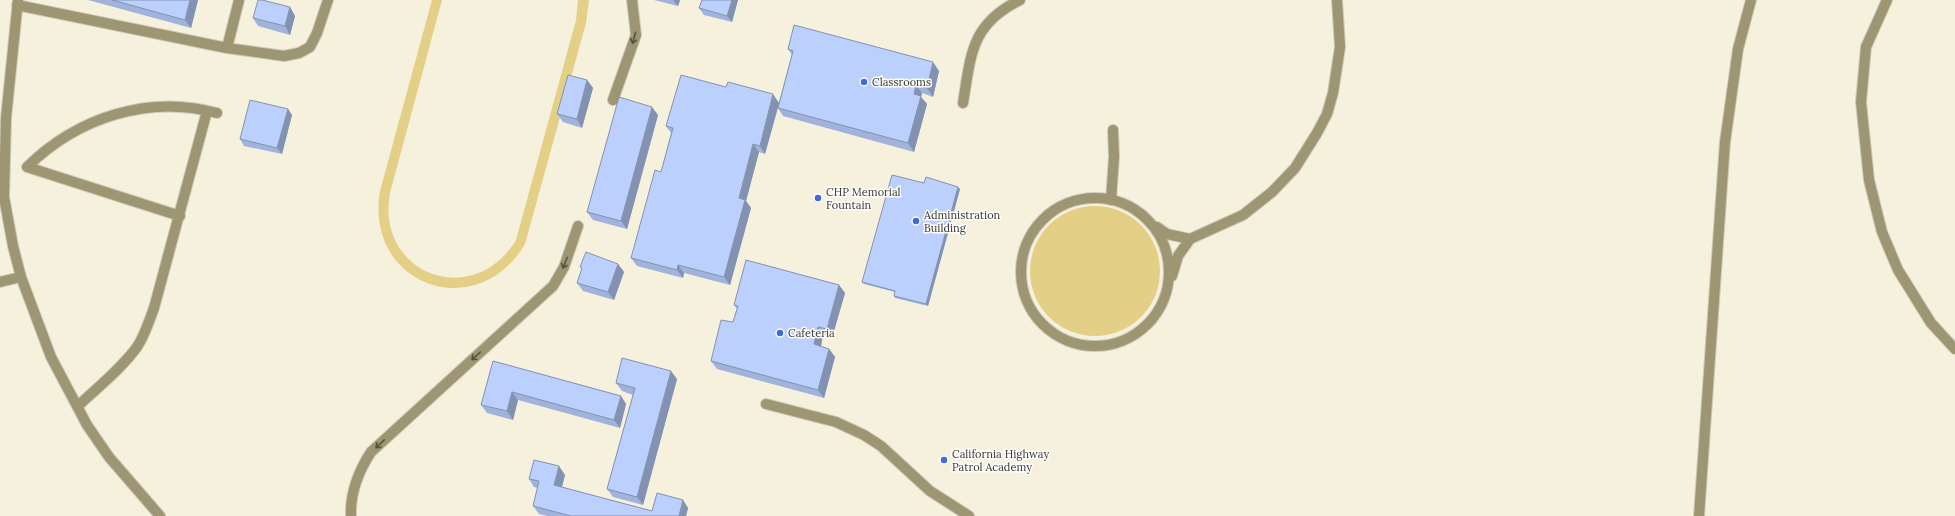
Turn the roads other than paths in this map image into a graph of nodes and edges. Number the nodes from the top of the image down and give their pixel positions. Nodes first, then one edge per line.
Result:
1 (239, 0) edge
2 (328, 0) edge
3 (632, 0) edge
4 (1020, 0) edge
5 (1337, 0) edge
6 (1751, 0) edge
7 (1887, 0) edge
8 (18, 2) edge
9 (227, 48) junction
10 (613, 100) dead end
11 (963, 103) dead end
12 (1113, 130) dead end
13 (1111, 200) junction
14 (180, 216) junction
15 (1148, 220) junction
16 (578, 226) dead end
17 (1190, 239) junction
18 (21, 277) junction
19 (0, 282) edge
20 (1168, 289) junction
21 (1955, 349) edge
22 (766, 404) dead end
23 (78, 406) junction
24 (160, 516) edge
25 (352, 516) edge
26 (969, 516) edge
27 (1699, 516) edge

1 - 9 street
2 - 9 street
3 -> 10 street
4 - 11 street
5 - 17 street
6 - 27 street
7 - 21 street
8 - 9 street
8 - 18 street
12 - 13 street
13 - 15 street
13 - 20 street
14 - 14 street
14 - 23 street
15 - 17 street
15 - 20 street
16 -> 25 street
17 - 20 street
18 - 19 street
18 - 23 street
22 - 26 street
23 - 24 street

